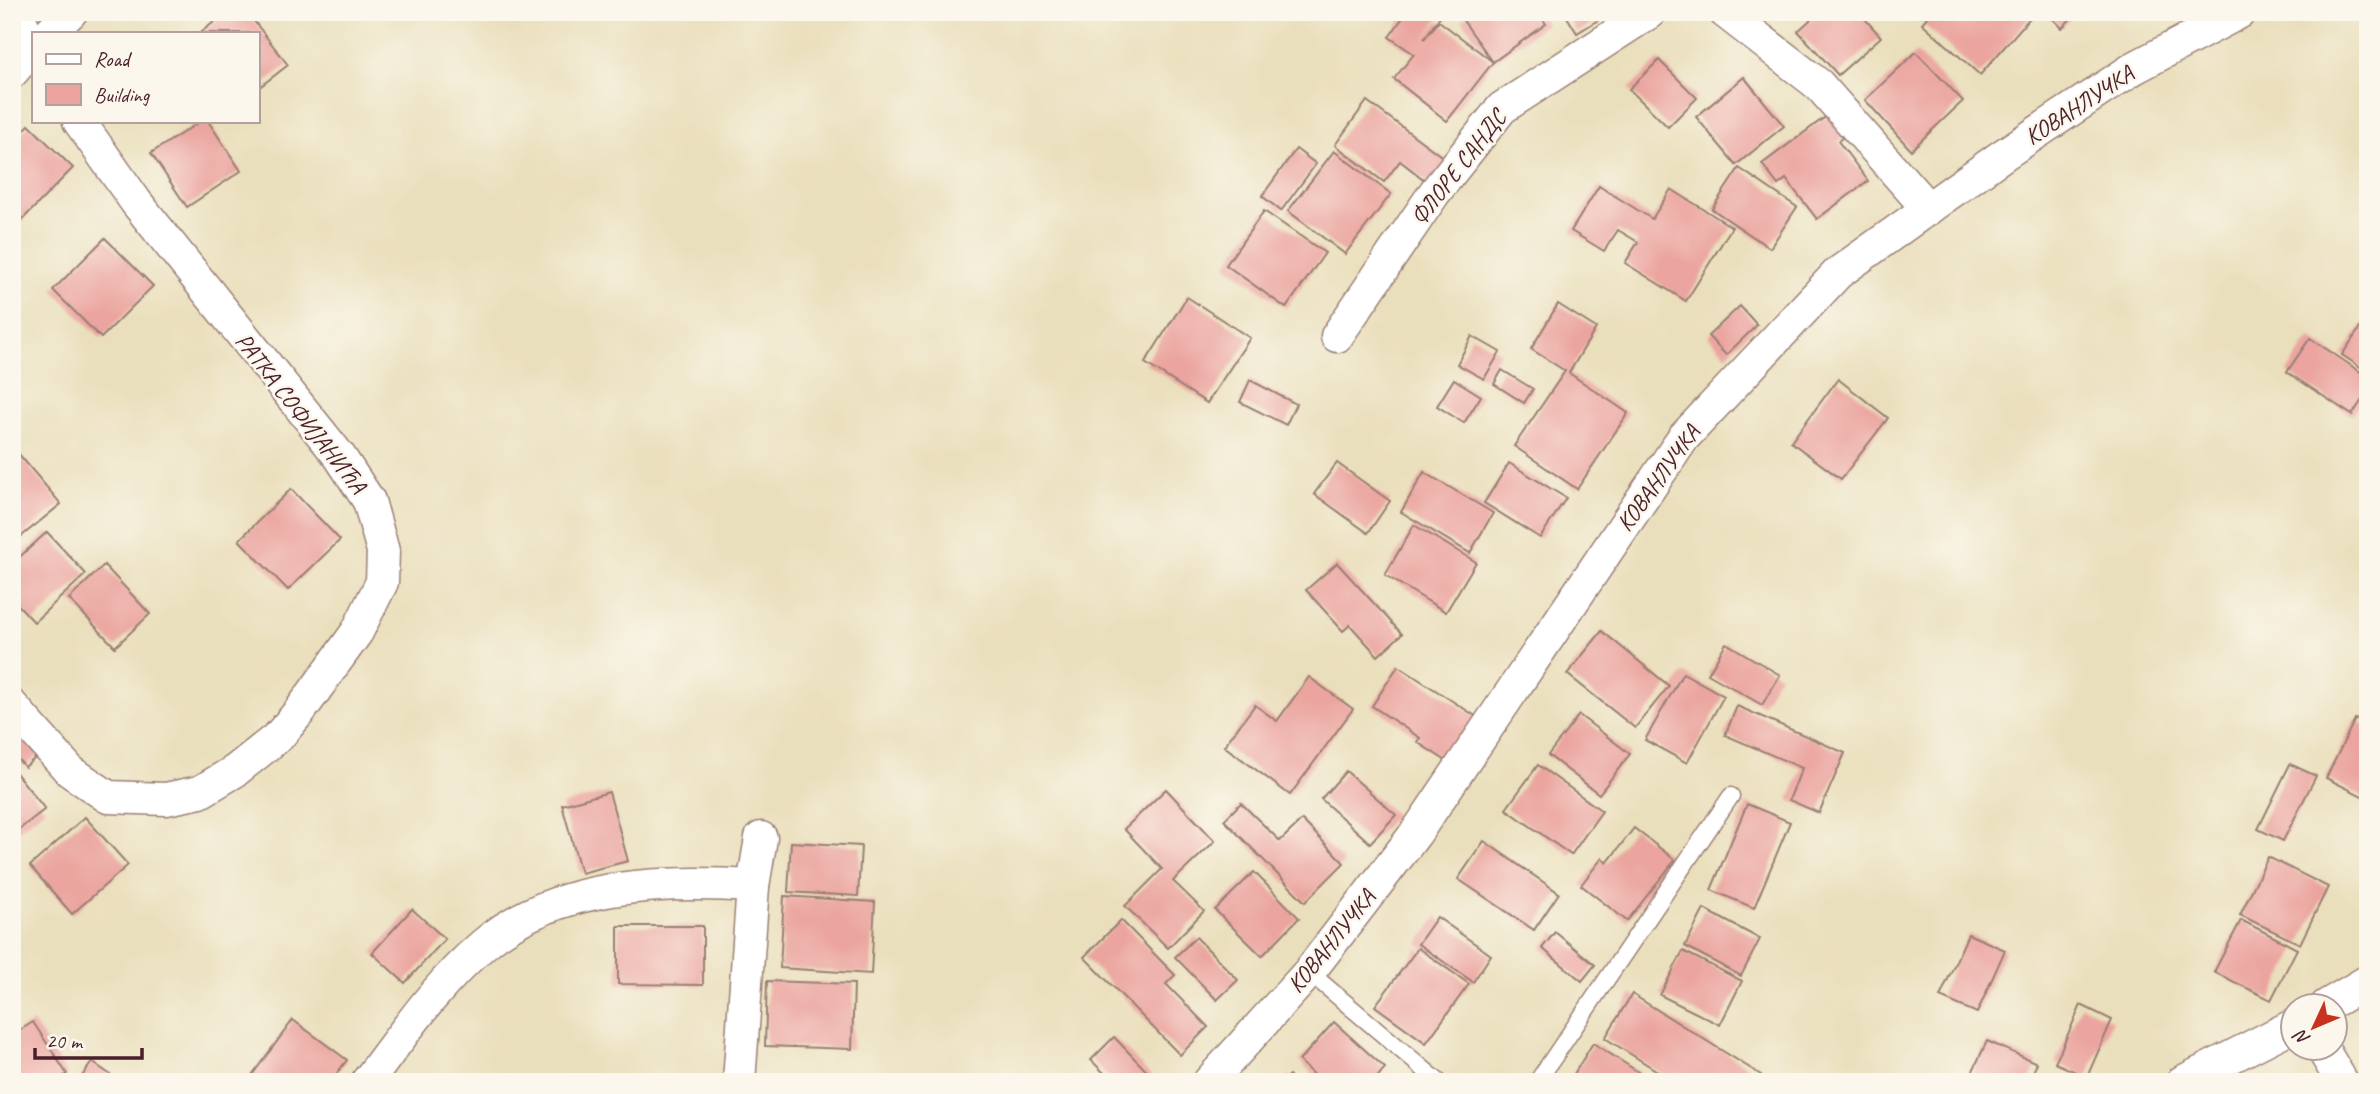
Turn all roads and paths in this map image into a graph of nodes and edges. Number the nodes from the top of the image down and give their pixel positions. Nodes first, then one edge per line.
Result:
1 (18, 12) edge
2 (71, 12) edge
3 (1650, 12) edge
4 (1725, 12) edge
5 (2240, 12) edge
6 (52, 32) edge
7 (32, 52) edge
8 (80, 122) edge
9 (1928, 209) junction
10 (1337, 336) dead end
11 (12, 706) edge
12 (1731, 796) dead end
13 (761, 838) dead end
14 (753, 886) junction
15 (1308, 972) junction
16 (2368, 981) edge
17 (2348, 993) edge
18 (2278, 1033) edge
19 (2330, 1062) edge
20 (367, 1082) edge
21 (739, 1082) edge
22 (1209, 1082) edge
23 (1439, 1082) edge
24 (1537, 1082) edge
25 (2182, 1082) edge
26 (2342, 1082) edge

1 - 7 street
2 - 6 street
3 - 10 street, ФЛОРЕ САНДС
4 - 9 street
5 - 9 street, КОВАНЛУЧКА
8 - 11 street, РАТКА СОФИЈАНИЋА
9 - 15 street, КОВАНЛУЧКА
12 - 24 lane
13 - 14 street
14 - 20 street
14 - 21 street
15 - 22 street, КОВАНЛУЧКА
15 - 23 lane
16 - 17 street
18 - 25 street
19 - 26 street

